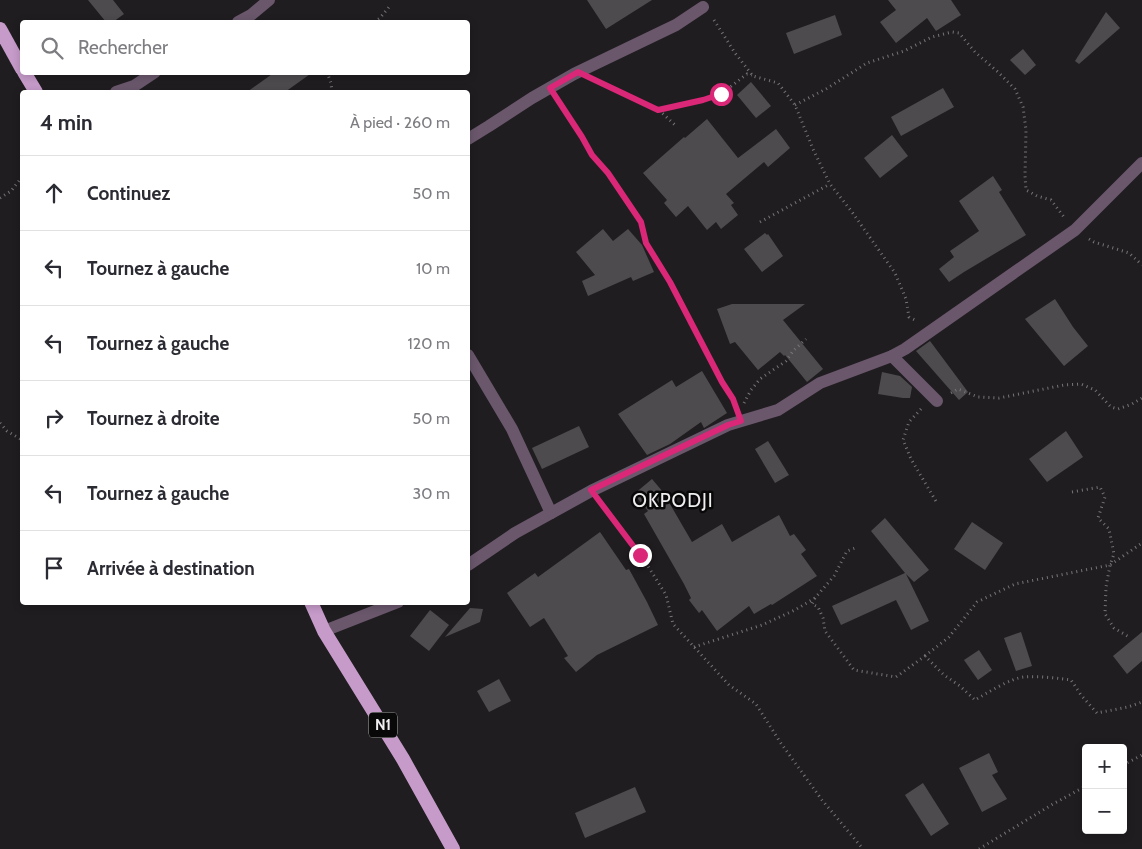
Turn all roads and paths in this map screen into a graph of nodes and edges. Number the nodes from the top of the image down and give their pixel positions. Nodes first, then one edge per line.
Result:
1 (269, 0) edge
2 (389, 7) dead end
3 (703, 7) joint
4 (241, 20) edge
5 (377, 20) edge
6 (0, 29) edge
7 (20, 66) edge
8 (578, 72) junction
9 (25, 75) edge
10 (150, 75) edge
11 (328, 75) edge
12 (753, 76) junction
13 (550, 88) junction
14 (35, 90) edge
15 (122, 90) edge
16 (332, 90) edge
17 (794, 105) junction
18 (658, 110) junction
19 (676, 126) dead end
20 (470, 138) edge
21 (1142, 163) edge
22 (20, 180) edge
23 (830, 184) junction
24 (0, 198) edge
25 (760, 222) dead end
26 (1075, 230) junction
27 (1142, 265) edge
28 (932, 331) junction
29 (806, 339) dead end
30 (892, 356) junction
31 (470, 358) edge
32 (1142, 398) edge
33 (937, 401) junction
34 (739, 417) junction
35 (0, 423) edge
36 (20, 439) edge
37 (591, 490) junction
38 (1072, 492) dead end
39 (937, 502) dead end
40 (551, 513) junction
41 (1142, 543) edge
42 (858, 547) dead end
43 (470, 564) edge
44 (1110, 565) junction
45 (815, 598) junction
46 (312, 605) edge
47 (390, 605) edge
48 (324, 630) junction
49 (1129, 637) dead end
50 (694, 647) junction
51 (924, 656) junction
52 (1142, 702) edge
53 (1142, 755) edge
54 (1127, 764) edge
55 (1082, 788) edge
56 (453, 849) edge
57 (863, 849) edge
58 (980, 849) edge

1 - 4 street
2 - 5 path
3 - 8 street
3 - 12 path
6 - 7 highway
8 - 13 street
8 - 18 path
9 - 14 highway
10 - 15 street
11 - 16 path
12 - 17 path
12 - 18 path
13 - 20 street
13 - 34 path
17 - 23 path
17 - 26 path
18 - 19 path
21 - 26 street
22 - 24 path
23 - 25 path
23 - 28 path
26 - 27 path
26 - 28 street
28 - 30 street
29 - 34 path
30 - 33 street
30 - 34 street
31 - 40 street
32 - 33 path
33 - 39 path
34 - 37 street
35 - 36 path
37 - 40 street
37 - 50 path
38 - 44 path
40 - 43 street
41 - 44 path
42 - 45 path
44 - 49 path
44 - 51 path
45 - 50 path
45 - 51 path
46 - 48 highway, N1
47 - 48 street
48 - 56 highway, N1
50 - 57 path
51 - 52 path
53 - 54 path
55 - 58 path

